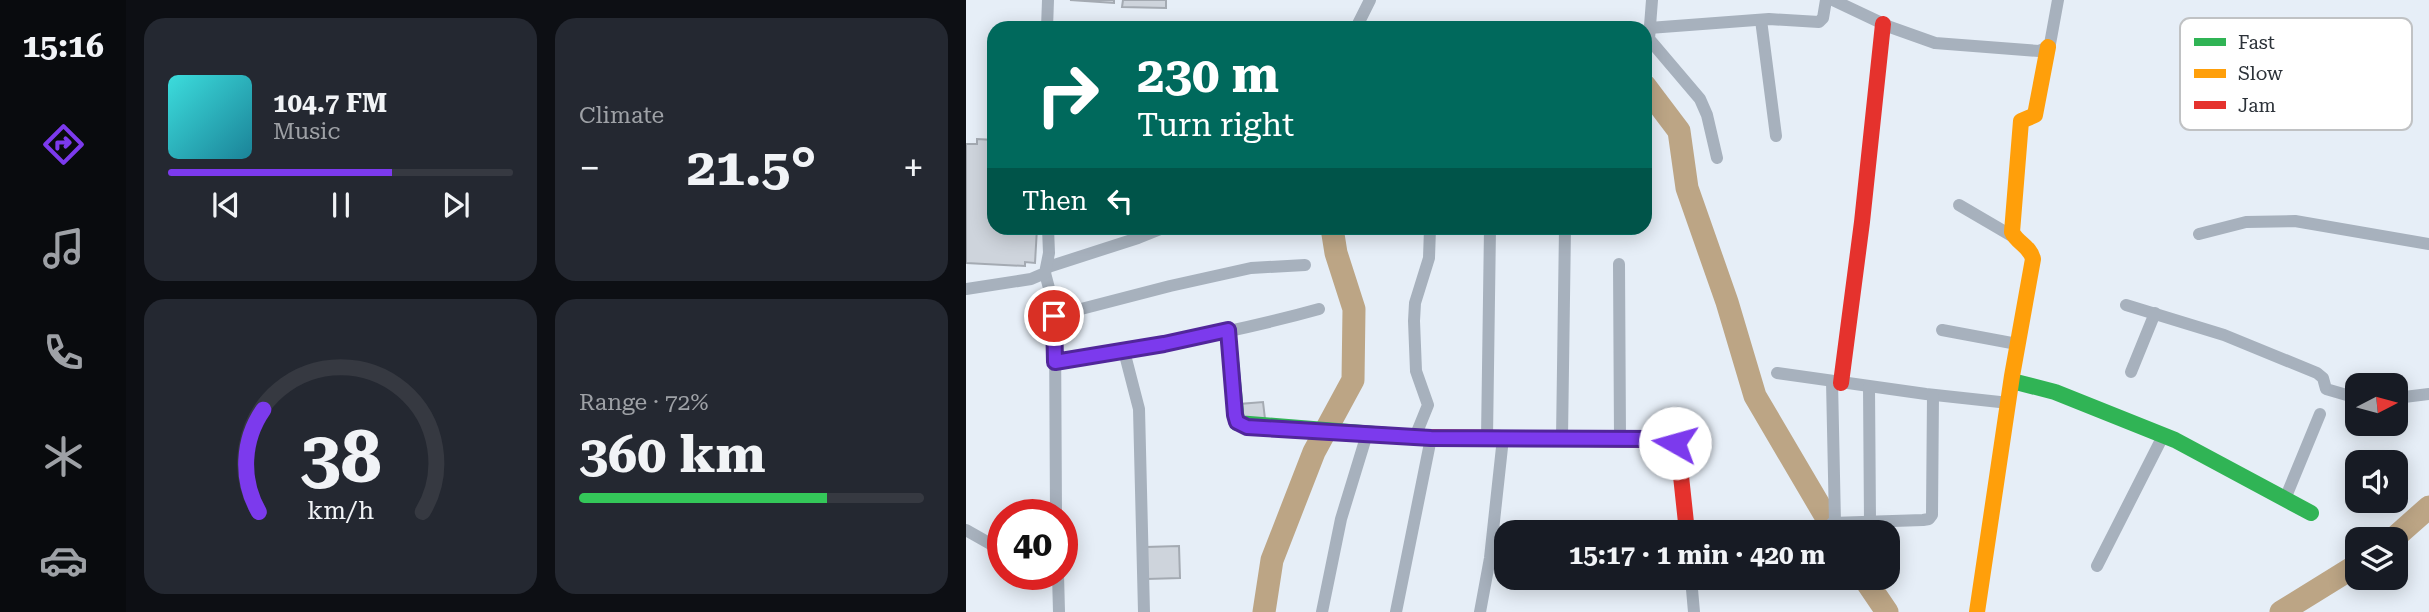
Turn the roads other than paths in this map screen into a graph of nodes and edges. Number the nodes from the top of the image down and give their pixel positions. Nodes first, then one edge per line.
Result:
1 (1048, 0) edge
2 (1370, 0) edge
3 (1652, 0) edge
4 (1826, 0) edge
5 (1833, 0) edge
6 (2058, 0) edge
7 (1760, 20) junction
8 (1047, 21) edge
9 (1360, 21) edge
10 (1650, 21) edge
11 (1882, 24) junction
12 (1652, 28) edge
13 (1652, 44) edge
14 (2048, 47) junction
15 (1776, 136) dead end
16 (1717, 158) dead end
17 (1959, 205) dead end
18 (2199, 234) dead end
19 (1048, 235) edge
20 (1147, 235) edge
21 (1430, 235) edge
22 (1490, 235) edge
23 (1565, 235) edge
24 (2012, 236) junction
25 (2429, 244) edge
26 (1619, 264) dead end
27 (1305, 265) dead end
28 (1047, 270) junction
29 (966, 289) edge
30 (2126, 304) dead end
31 (1319, 309) dead end
32 (2155, 313) junction
33 (1054, 316) junction
34 (1228, 330) junction
35 (1942, 330) dead end
36 (2017, 344) junction
37 (1124, 351) junction
38 (1055, 362) junction
39 (2131, 372) dead end
40 (1777, 373) dead end
41 (2011, 381) junction
42 (1836, 382) junction
43 (1869, 387) junction
44 (2429, 394) edge
45 (1933, 395) junction
46 (2345, 395) edge
47 (2408, 397) edge
48 (2009, 402) junction
49 (2320, 414) dead end
50 (1364, 434) junction
51 (2163, 436) junction
52 (1423, 437) junction
53 (1495, 438) junction
54 (1562, 438) junction
55 (1620, 439) junction
56 (1056, 499) edge
57 (2285, 499) junction
58 (2311, 513) dead end
59 (1685, 520) edge
60 (1834, 520) edge
61 (1870, 520) edge
62 (1900, 521) edge
63 (966, 530) edge
64 (987, 542) edge
65 (2097, 566) dead end
66 (1058, 590) edge
67 (1692, 590) edge
68 (1059, 612) edge
69 (1144, 612) edge
70 (1322, 612) edge
71 (1396, 612) edge
72 (1480, 612) edge
73 (1694, 612) edge
74 (1977, 612) edge

1 - 8 street
2 - 9 street
3 - 10 street
4 - 7 street
5 - 11 street
6 - 14 street
7 - 12 street
7 - 15 street
11 - 14 street
11 - 42 street
13 - 16 street
14 - 24 street
17 - 24 street
18 - 25 street
19 - 28 street
20 - 28 street
21 - 52 street
22 - 53 street
23 - 54 street
24 - 36 street
26 - 55 street
27 - 33 street
28 - 29 street
28 - 33 street
30 - 32 street
31 - 34 street
32 - 39 street
32 - 46 street
33 - 38 street
34 - 37 street
34 - 50 street
35 - 36 street
36 - 41 street
37 - 38 street
37 - 69 street
38 - 56 street
40 - 42 street
41 - 48 street
41 - 51 street
42 - 43 street
42 - 60 street
43 - 45 street
43 - 61 street
44 - 47 street
45 - 48 street
45 - 62 street
48 - 74 street
49 - 57 street
50 - 52 street
50 - 70 street
51 - 57 street
51 - 65 street
52 - 53 street
52 - 71 street
53 - 54 street
53 - 72 street
54 - 55 street
55 - 59 street
57 - 58 street
63 - 64 street
66 - 68 street
67 - 73 street

